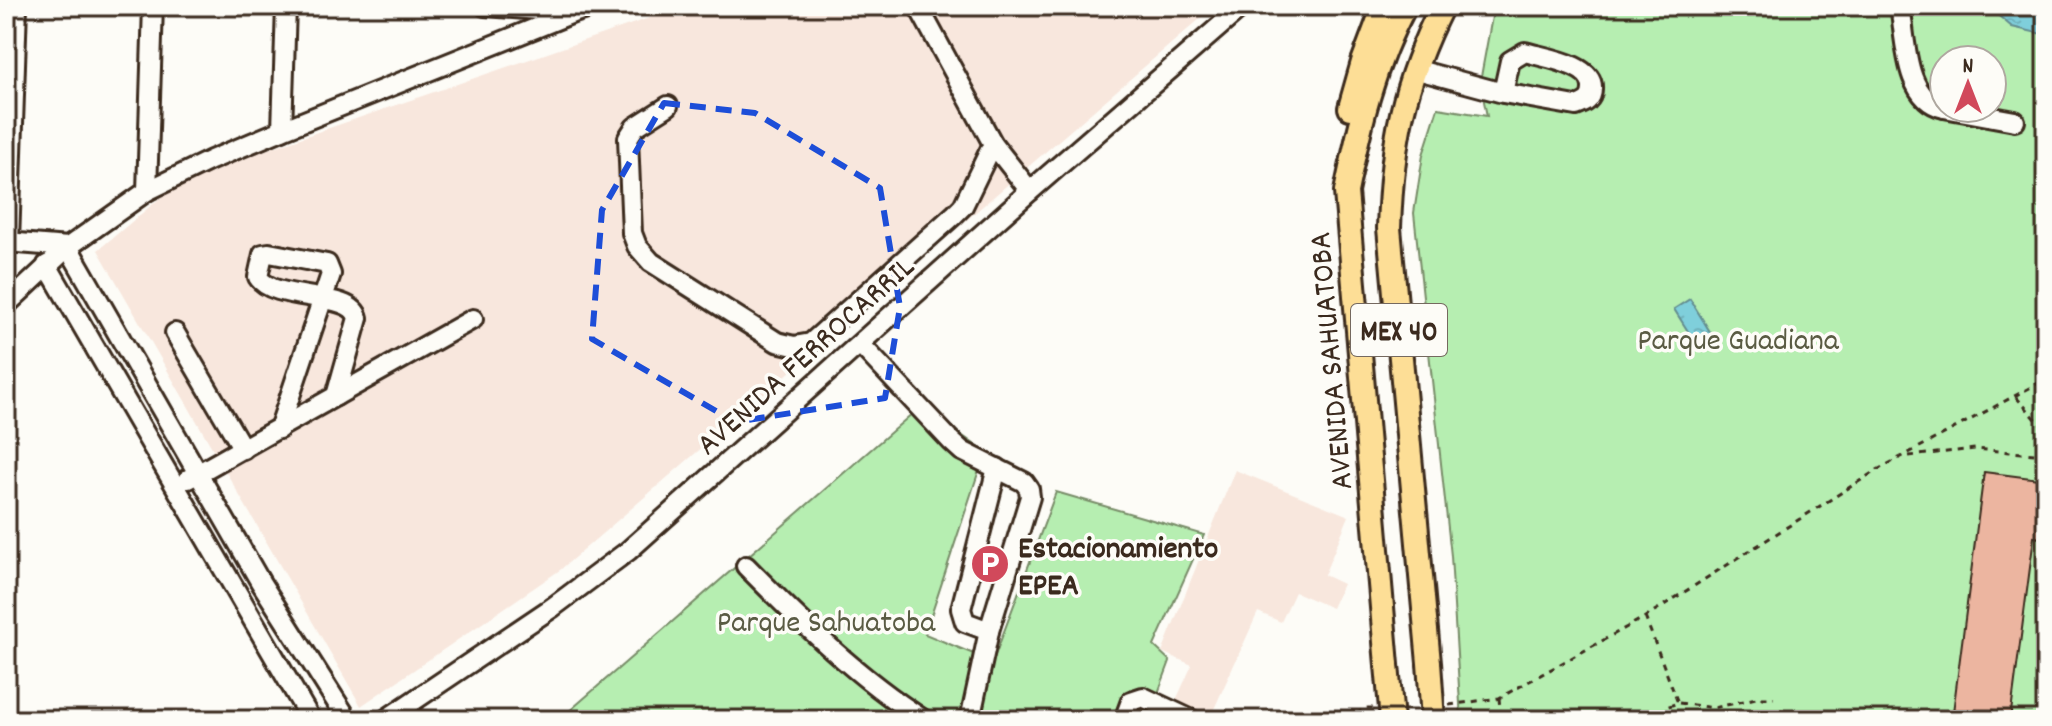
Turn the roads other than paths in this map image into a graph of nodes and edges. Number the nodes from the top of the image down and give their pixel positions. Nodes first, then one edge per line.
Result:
1 (17, 6) edge
2 (153, 6) edge
3 (286, 6) edge
4 (485, 6) edge
5 (596, 6) edge
6 (918, 6) edge
7 (1243, 6) edge
8 (1384, 6) edge
9 (1405, 6) edge
10 (1442, 6) edge
11 (1900, 6) edge
12 (573, 13) junction
13 (1414, 69) junction
14 (1503, 93) junction
15 (1928, 100) edge
16 (668, 106) dead end
17 (2008, 120) edge
18 (2015, 121) dead end
19 (282, 130) junction
20 (993, 144) junction
21 (147, 191) junction
22 (1030, 191) junction
23 (1346, 192) junction
24 (8, 242) edge
25 (68, 247) junction
26 (47, 265) junction
27 (6, 305) edge
28 (473, 319) dead end
29 (175, 333) dead end
30 (861, 345) junction
31 (336, 396) junction
32 (164, 413) junction
33 (141, 427) junction
34 (279, 429) junction
35 (243, 449) junction
36 (997, 468) junction
37 (198, 474) junction
38 (175, 486) junction
39 (746, 566) dead end
40 (261, 583) junction
41 (239, 595) junction
42 (989, 631) junction
43 (311, 720) edge
44 (348, 720) edge
45 (385, 720) edge
46 (924, 720) edge
47 (970, 720) edge
48 (1124, 720) edge
49 (1192, 720) edge
50 (1392, 720) edge
51 (1433, 720) edge

1 - 24 street
2 - 21 street
3 - 19 street
4 - 12 street
5 - 12 street
6 - 20 street
7 - 22 street, AVENIDA FERROCARRIL
8 - 23 main road
9 - 23 main road, AVENIDA SAHUATOBA / MEX 40
10 - 13 main road, MEX 40
11 - 15 street
12 - 19 street
13 - 14 street
13 - 51 main road, MEX 40, bridge
14 - 14 street
16 - 20 street
17 - 18 street
19 - 21 street
20 - 22 street
21 - 25 street
22 - 30 street, AVENIDA FERROCARRIL
23 - 50 main road, AVENIDA SAHUATOBA / MEX 40, bridge
24 - 25 street
25 - 26 street
25 - 32 street
26 - 27 street
26 - 33 street
28 - 31 street
29 - 35 street
30 - 36 street
30 - 45 street, AVENIDA FERROCARRIL
31 - 34 street
31 - 34 street
32 - 33 street
32 - 37 street
33 - 38 street
34 - 35 street
35 - 37 street
36 - 42 street
36 - 42 street
37 - 38 street
37 - 40 street
38 - 41 street
39 - 46 street
40 - 41 street
40 - 44 street
41 - 43 street
42 - 47 street
48 - 49 street

